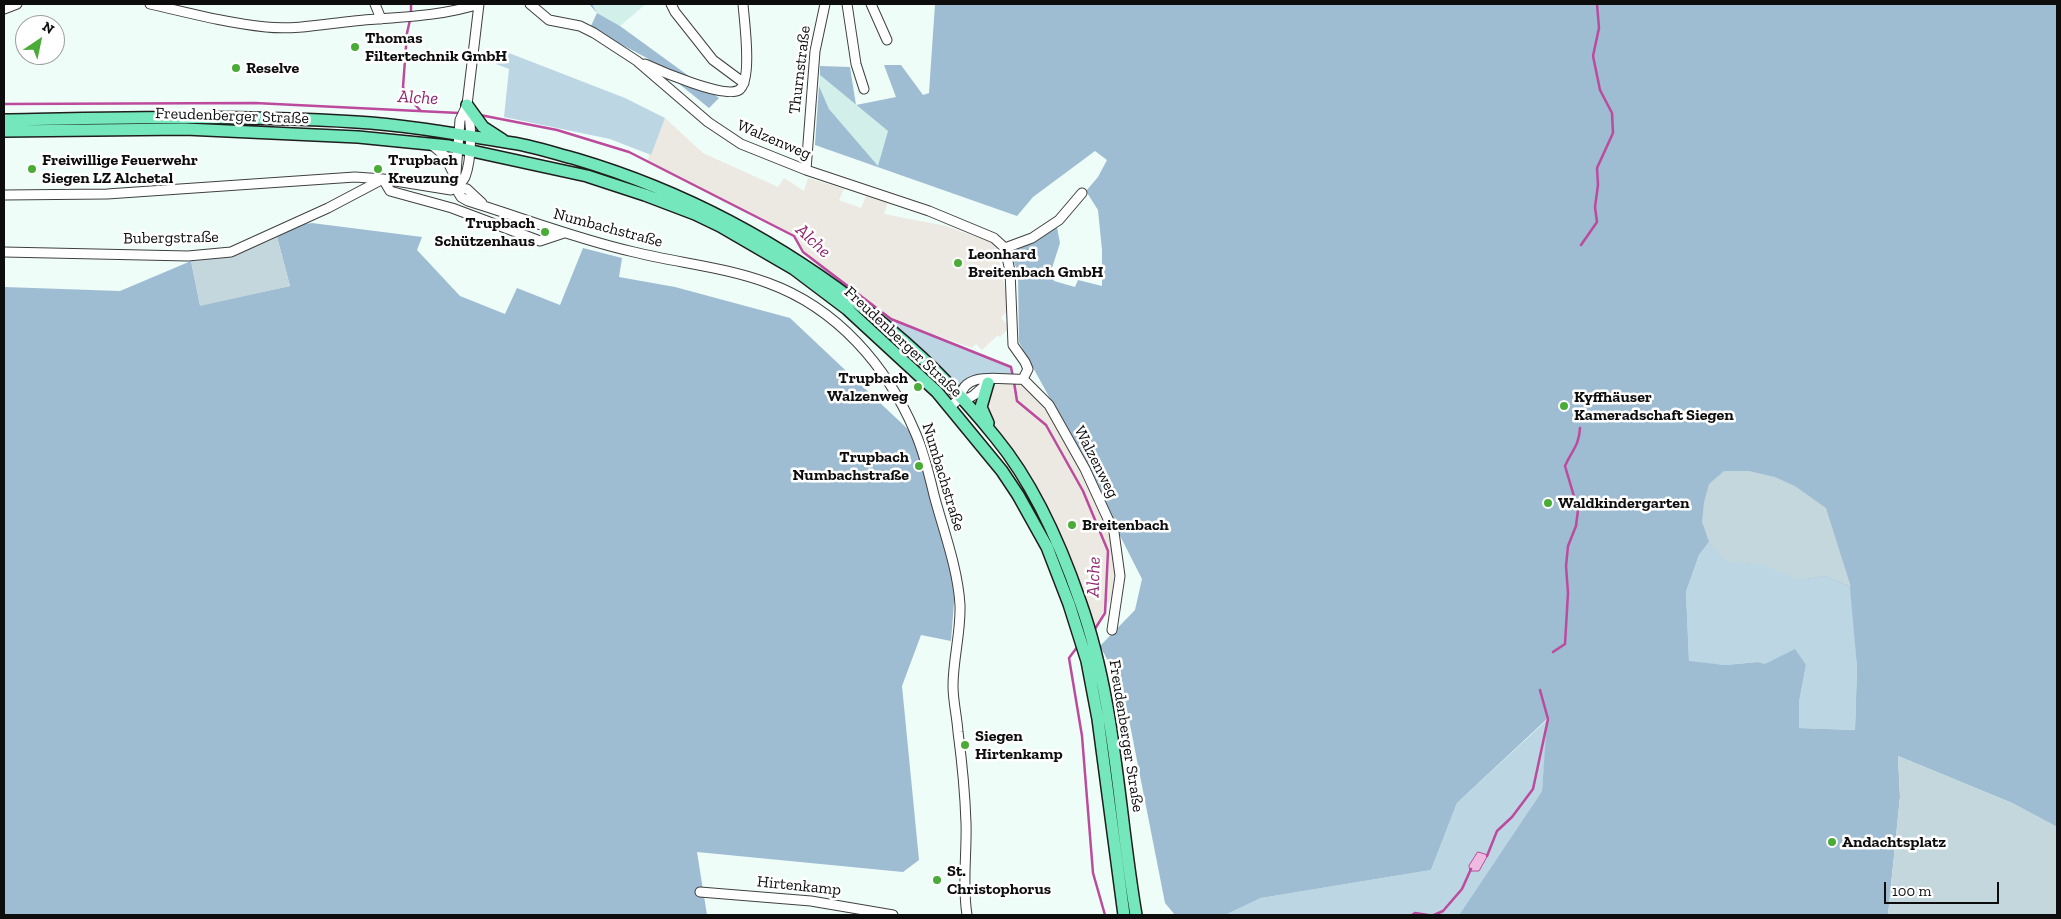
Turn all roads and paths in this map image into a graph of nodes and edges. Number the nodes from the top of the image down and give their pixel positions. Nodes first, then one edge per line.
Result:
1 (17, 4) edge
2 (150, 4) edge
3 (375, 4) edge
4 (479, 4) edge
5 (530, 4) edge
6 (671, 4) edge
7 (743, 4) edge
8 (825, 4) edge
9 (847, 4) edge
10 (871, 4) edge
11 (4, 9) edge
12 (382, 19) junction
13 (886, 40) dead end
14 (637, 61) junction
15 (744, 83) junction
16 (864, 88) dead end
17 (468, 105) junction
18 (474, 119) junction
19 (4, 120) edge
20 (4, 131) edge
21 (458, 133) junction
22 (470, 136) junction
23 (507, 142) junction
24 (430, 144) junction
25 (464, 149) junction
26 (806, 170) junction
27 (455, 176) junction
28 (383, 179) junction
29 (455, 187) junction
30 (1082, 193) dead end
31 (4, 194) edge
32 (564, 233) junction
33 (1005, 248) junction
34 (4, 252) edge
35 (1023, 379) junction
36 (990, 381) junction
37 (960, 398) junction
38 (950, 407) junction
39 (998, 439) junction
40 (1112, 630) dead end
41 (1086, 638) junction
42 (700, 892) dead end
43 (893, 915) edge
44 (967, 915) edge
45 (1124, 915) edge
46 (1136, 915) edge

1 - 11 street
2 - 12 street
3 - 12 street
4 - 12 street
4 - 17 street
5 - 14 street, Walzenweg
6 - 15 street
7 - 15 street
8 - 26 street, Thurnstraße
9 - 16 street
10 - 13 street
14 - 15 street
14 - 26 street, Walzenweg
17 - 18 main road
17 - 21 street
18 - 22 street
18 - 23 main road
19 - 21 main road, Freudenberger Straße
20 - 24 main road, Freudenberger Straße
21 - 22 main road, Freudenberger Straße
21 - 25 street
22 - 23 main road, Freudenberger Straße
22 - 25 street
23 - 37 main road, Freudenberger Straße
24 - 25 main road, Freudenberger Straße
24 - 27 street
25 - 27 street
25 - 29 street
25 - 38 main road, Freudenberger Straße
26 - 33 street, Walzenweg
27 - 29 street
28 - 29 street
28 - 31 street
28 - 32 street
28 - 34 street, Bubergstraße
29 - 32 street, Numbachstraße
30 - 33 street
32 - 44 street, Numbachstraße
33 - 35 street
35 - 36 street
35 - 40 street, Walzenweg
36 - 37 street
36 - 39 main road
37 - 38 street
37 - 39 main road, Freudenberger Straße
38 - 41 main road, Freudenberger Straße
39 - 41 main road, Freudenberger Straße
41 - 45 main road, Freudenberger Straße
41 - 46 main road, Freudenberger Straße
42 - 43 street, Hirtenkamp

